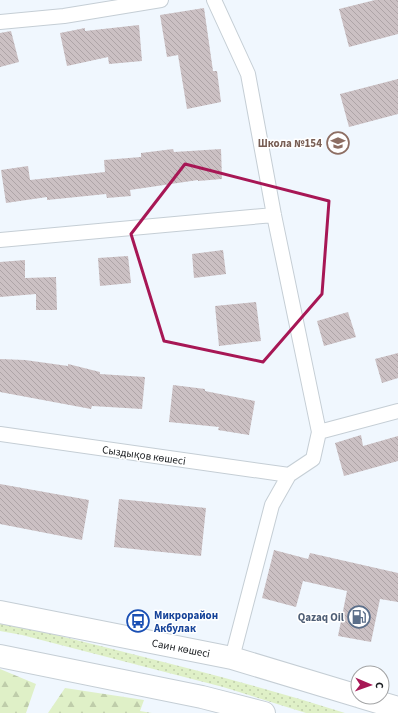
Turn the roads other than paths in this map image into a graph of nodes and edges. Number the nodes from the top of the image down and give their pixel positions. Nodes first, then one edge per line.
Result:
1 (161, 0) edge
2 (214, 0) edge
3 (0, 22) edge
4 (274, 215) junction
5 (0, 240) edge
6 (398, 411) edge
7 (319, 432) junction
8 (0, 434) edge
9 (289, 475) junction
10 (0, 612) edge
11 (0, 656) edge
12 (232, 658) junction
13 (350, 694) edge
14 (387, 705) edge
15 (398, 708) edge
16 (255, 712) edge

1 - 3 street
2 - 4 street
4 - 5 street
4 - 7 street
6 - 7 street
7 - 9 street
8 - 9 street, Сыздықов көшесі
9 - 12 street
10 - 12 highway, Саин көшесі
11 - 16 highway
12 - 13 highway, Саин көшесі
14 - 15 highway, Саин көшесі

